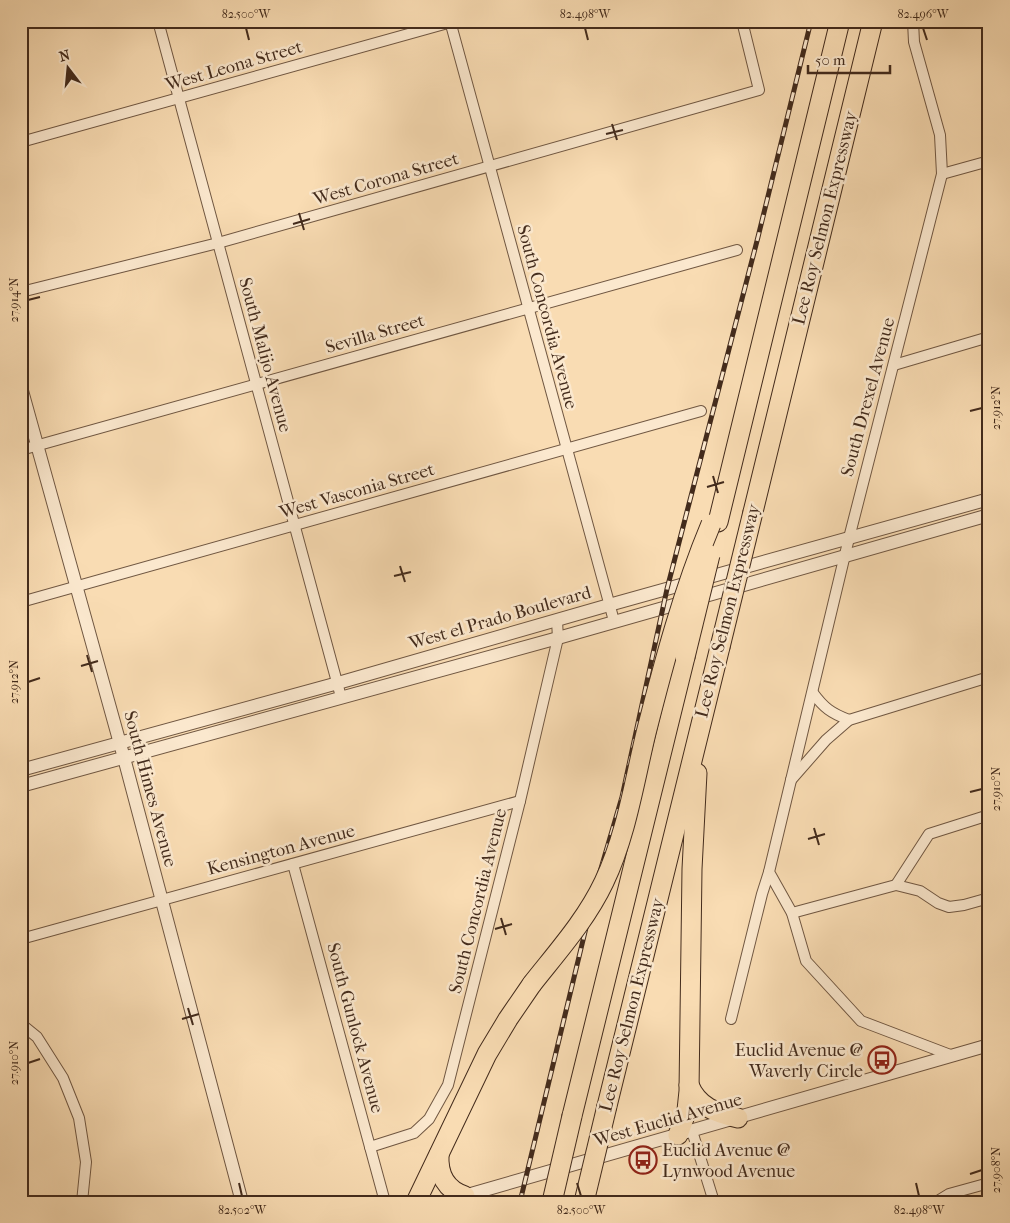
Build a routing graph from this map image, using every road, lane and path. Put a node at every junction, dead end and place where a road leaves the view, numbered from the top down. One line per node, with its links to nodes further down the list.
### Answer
1 (158, 21): 7 (street, South Malijo Avenue)
2 (742, 21): 10 (street, West Corona Street)
3 (840, 21): 26 (highway, Lee Roy Selmon Expressway)
4 (873, 21): 41 (highway, Lee Roy Selmon Expressway, bridge)
5 (913, 21): 11 (street, South Drexel Avenue)
6 (452, 22): 7 (street, West Leona Street); 10 (street, South Concordia Avenue)
7 (179, 98): 8 (street, West Leona Street); 12 (street, South Malijo Avenue)
8 (21, 142)
9 (989, 161): 11 (street)
10 (490, 167): 12 (street, West Corona Street); 15 (street, South Concordia Avenue)
11 (942, 174): 17 (street, South Drexel Avenue)
12 (218, 243): 14 (street, West Corona Street); 18 (street, South Malijo Avenue)
13 (737, 250): 15 (street, Sevilla Street)
14 (21, 292)
15 (528, 308): 18 (street, Sevilla Street); 22 (street, South Concordia Avenue)
16 (989, 337): 17 (street)
17 (894, 365): 28 (street, South Drexel Avenue)
18 (256, 384): 21 (street, Sevilla Street); 27 (street, South Malijo Avenue)
19 (21, 387): 21 (street, South Himes Avenue)
20 (701, 410): 22 (street, West Vasconia Street)
21 (37, 446): 23 (street, Sevilla Street); 30 (street, South Himes Avenue)
22 (566, 448): 27 (street, West Vasconia Street); 32 (street, South Concordia Avenue)
23 (21, 450)
24 (989, 499): 28 (street, West el Prado Boulevard)
25 (989, 515): 29 (street, West el Prado Boulevard)
26 (717, 518): 64 (highway, bridge); 72 (highway, Lee Roy Selmon Expressway, bridge)
27 (294, 525): 30 (street, West Vasconia Street); 37 (street, South Malijo Avenue)
28 (849, 538): 29 (street, South Drexel Avenue); 32 (street, West el Prado Boulevard)
29 (844, 557): 34 (street, West el Prado Boulevard); 38 (street, South Drexel Avenue)
30 (76, 587): 31 (street, West Vasconia Street); 42 (street, South Himes Avenue)
31 (21, 602)
32 (609, 605): 33 (street, West el Prado Boulevard); 34 (street, South Concordia Avenue)
33 (557, 621): 35 (street, South Concordia Avenue); 37 (street, West el Prado Boulevard)
34 (614, 621): 35 (street, West el Prado Boulevard)
35 (558, 638): 39 (street, West el Prado Boulevard); 47 (street, South Concordia Avenue)
36 (989, 677): 40 (street)
37 (338, 683): 39 (street, South Malijo Avenue); 42 (street, West el Prado Boulevard)
38 (813, 693): 40 (street); 45 (street, South Drexel Avenue)
39 (341, 697): 43 (street, West el Prado Boulevard)
40 (848, 720): 45 (street)
41 (699, 730): 60 (highway); 73 (highway, Lee Roy Selmon Expressway, bridge)
42 (120, 743): 43 (street, South Himes Avenue); 44 (street, West el Prado Boulevard)
43 (124, 758): 46 (street, West el Prado Boulevard); 53 (street, South Himes Avenue)
44 (21, 770)
45 (790, 781): 50 (street, South Drexel Avenue)
46 (21, 786)
47 (520, 801): 49 (street, Kensington Avenue); 63 (street, South Concordia Avenue)
48 (989, 815): 51 (street)
49 (293, 864): 53 (street, Kensington Avenue); 63 (street, South Gunlock Avenue)
50 (769, 872): 54 (street); 56 (street)
51 (896, 884): 52 (street); 54 (street)
52 (989, 898)
53 (162, 900): 55 (street, Kensington Avenue); 68 (street, South Himes Avenue)
54 (792, 913): 59 (street)
55 (21, 939)
56 (731, 1018)
57 (21, 1024): 67 (street)
58 (989, 1045): 59 (street, West Euclid Avenue)
59 (953, 1056): 61 (street, West Euclid Avenue)
60 (689, 1085): 61 (highway); 62 (highway)
61 (738, 1118): 62 (street, West Euclid Avenue)
62 (685, 1133): 66 (street, West Euclid Avenue); 74 (street)
63 (370, 1146): 69 (street, South Gunlock Avenue)
64 (439, 1155): 66 (highway); 70 (highway)
65 (989, 1183): 75 (street)
66 (465, 1196): 71 (street, West Euclid Avenue)
67 (82, 1202)
68 (242, 1202)
69 (385, 1202)
70 (416, 1202)
71 (443, 1202)
72 (552, 1202)
73 (584, 1202)
74 (714, 1202)
75 (936, 1202)

